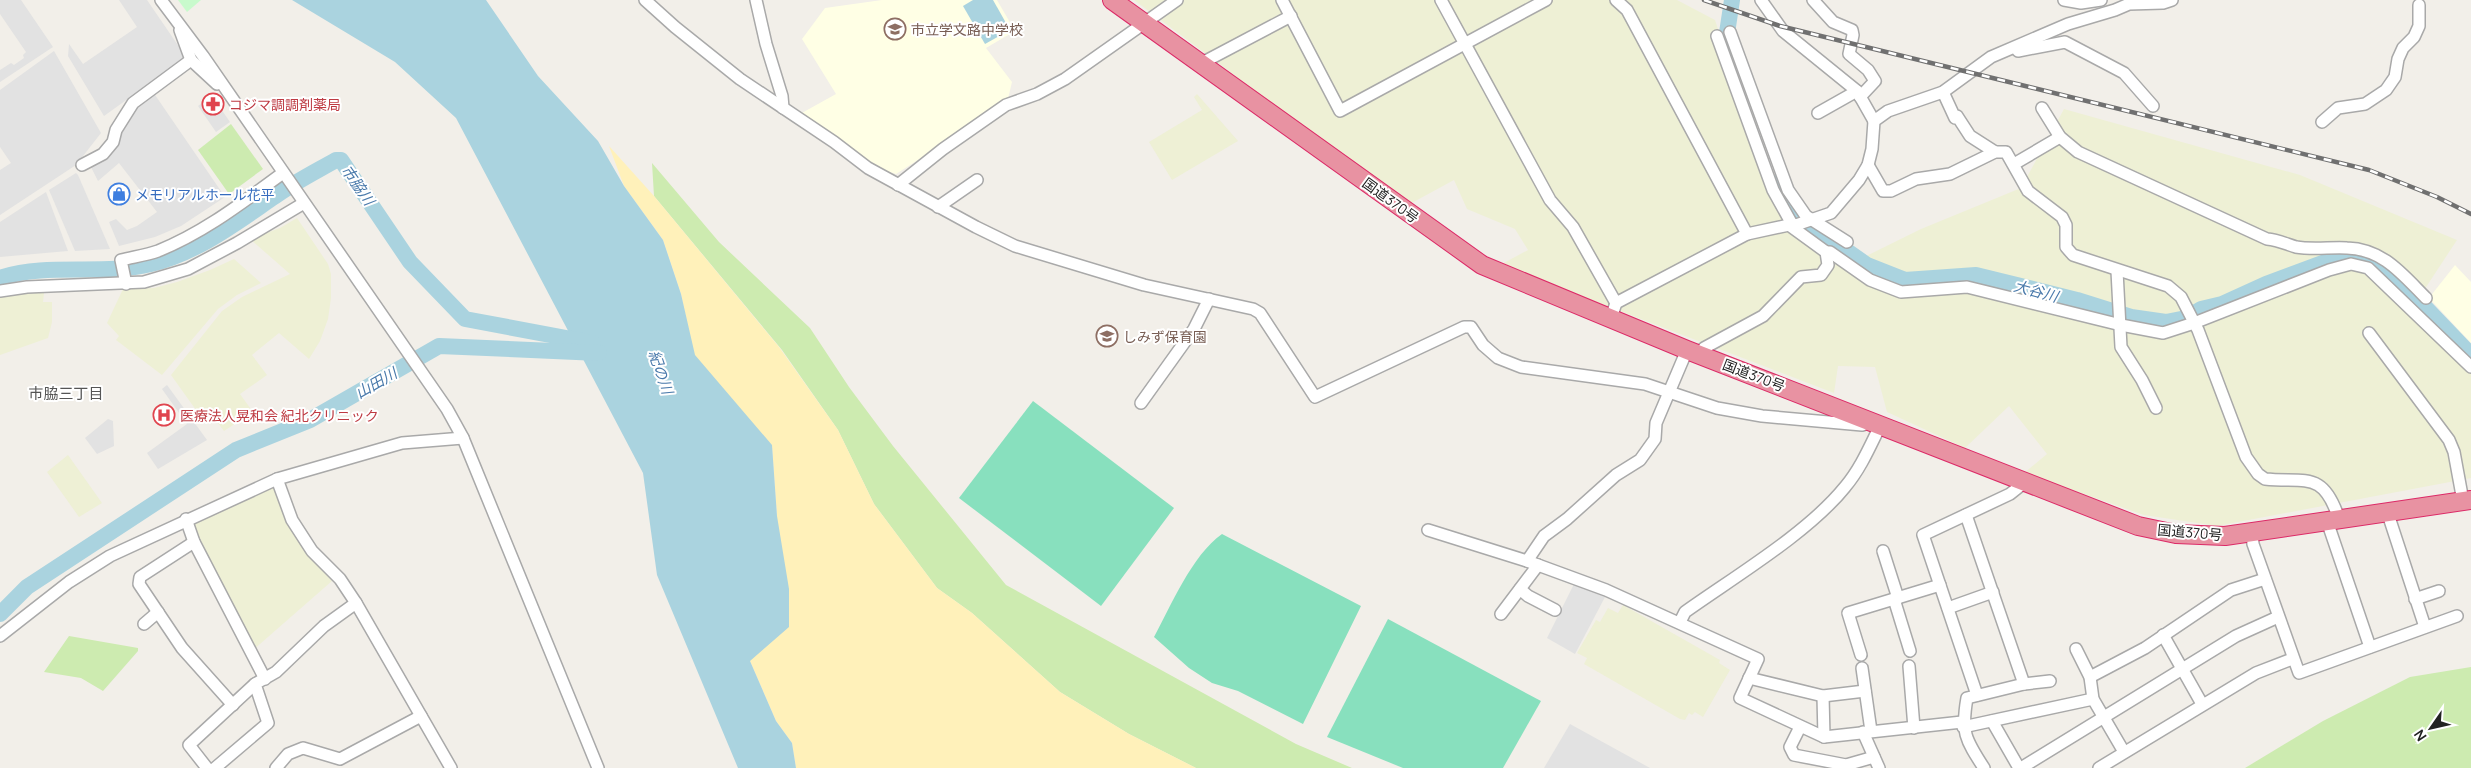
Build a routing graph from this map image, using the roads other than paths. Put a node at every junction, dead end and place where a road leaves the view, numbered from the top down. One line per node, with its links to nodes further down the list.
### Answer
1 (161, 0): 18 (street)
2 (645, 0): 30 (street)
3 (756, 0): 30 (street)
4 (1112, 0): 19 (highway, 国道370号)
5 (1177, 0): 19 (street)
6 (1282, 0): 17 (street)
7 (1441, 0): 22 (street)
8 (1546, 0): 22 (street)
9 (1616, 0): 46 (street)
10 (1760, 0): 27 (street)
11 (1813, 0): 27 (street)
12 (2064, 0): 13 (street)
13 (2103, 0): 16 (street)
14 (2172, 0): 16 (street)
15 (2420, 2): 34 (street)
16 (2115, 10): 25 (street)
17 (1291, 16): 22 (street); 24 (street)
18 (174, 17): 23 (street); 28 (street)
19 (1145, 23): 24 (highway, 国道370号); 42 (street)
20 (1730, 32): 45 (street)
21 (1717, 36): 45 (street)
22 (1466, 44): 54 (street)
23 (191, 60): 28 (street); 39 (street)
24 (1200, 64): 54 (highway, 国道370号)
25 (1974, 66): 26 (street); 29 (street)
26 (1943, 92): 33 (street); 36 (street)
27 (1859, 94): 32 (street); 33 (street)
28 (233, 98): 40 (street)
29 (2152, 106)
30 (783, 108): 42 (street)
31 (2042, 108): 35 (street)
32 (1818, 113)
33 (1874, 121): 37 (street)
34 (2322, 122)
35 (2060, 137): 38 (street); 52 (street)
36 (1995, 152): 37 (street); 38 (street)
37 (1868, 164): 45 (street)
38 (2014, 164): 49 (street)
39 (82, 166)
40 (283, 172): 43 (street); 50 (street)
41 (977, 180): 44 (street)
42 (898, 185): 44 (street)
43 (304, 203): 50 (street); 64 (street)
44 (938, 207): 53 (street)
45 (1802, 222): 46 (street); 47 (street); 48 (street)
46 (1746, 234): 54 (street)
47 (1847, 242)
48 (1826, 252): 56 (street); 58 (street)
49 (2117, 271): 55 (street); 56 (street)
50 (126, 284): 51 (street)
51 (0, 291)
52 (2426, 298)
53 (1209, 299): 60 (street); 61 (street)
54 (1613, 310): 58 (highway, 国道370号)
55 (2192, 318): 56 (street); 59 (street); 71 (street)
56 (2120, 325): 62 (street)
57 (2369, 333): 67 (street)
58 (1694, 352): 60 (street); 63 (highway, 国道370号)
59 (2471, 366)
60 (1669, 392): 63 (street); 76 (street)
61 (1141, 403)
62 (2156, 408)
63 (1876, 422): 66 (highway, 国道370号); 93 (street)
64 (463, 438): 65 (street); 131 (street)
65 (277, 479): 70 (street); 86 (street)
66 (2025, 482): 69 (street); 73 (highway, 国道370号)
67 (2467, 500): 68 (highway, 国道370号)
68 (2387, 511): 71 (highway, 国道370号); 85 (street)
69 (1966, 515): 80 (street); 83 (street)
70 (186, 519): 74 (street); 97 (street)
71 (2333, 520): 73 (highway, 国道370号); 98 (street)
72 (1428, 530): 76 (street)
73 (2252, 533): 79 (street)
74 (194, 542): 89 (street); 109 (street)
75 (1883, 552): 78 (street)
76 (1532, 563): 81 (street); 93 (street)
77 (1901, 566): 78 (street)
78 (1889, 570): 84 (street)
79 (2265, 579): 92 (street); 96 (street)
80 (1940, 585): 84 (street); 87 (street)
81 (1520, 589): 88 (street); 90 (street)
82 (2439, 591): 85 (street)
83 (1993, 592): 87 (street); 110 (street)
84 (1896, 598): 100 (street); 101 (street)
85 (2415, 599): 95 (street)
86 (356, 603): 109 (street); 117 (street)
87 (1948, 608): 112 (street)
88 (1554, 610)
89 (158, 612): 94 (street); 116 (street)
90 (1501, 614)
91 (2457, 616): 95 (street)
92 (2278, 617): 102 (street); 105 (street)
93 (1680, 622): 107 (street)
94 (144, 624)
95 (2425, 628): 98 (street)
96 (2164, 635): 105 (street); 106 (street)
97 (0, 636)
98 (2370, 647): 102 (street)
99 (2076, 649): 106 (street)
100 (1910, 651)
101 (1861, 655)
102 (2292, 658): 115 (street)
103 (1909, 666): 122 (street)
104 (1862, 668): 111 (street)
105 (2183, 670): 115 (street); 118 (street)
106 (2090, 677): 114 (street)
107 (1750, 678): 113 (street); 121 (street)
108 (2050, 681): 110 (street)
109 (260, 682): 116 (street); 128 (street)
110 (2024, 684): 112 (street)
111 (1865, 691): 113 (street); 123 (street)
112 (1978, 695): 120 (street)
113 (1823, 696): 124 (street)
114 (2094, 699): 118 (street); 119 (street)
115 (2202, 704): 125 (street)
116 (233, 705): 127 (street)
117 (421, 716): 129 (street); 130 (street)
118 (2104, 718): 125 (street); 134 (street)
119 (1992, 721): 120 (street); 134 (street)
120 (1963, 725): 122 (street); 133 (street)
121 (1800, 727): 124 (street); 126 (street)
122 (1914, 728): 123 (street)
123 (1867, 731): 124 (street); 126 (street)
124 (1824, 737)
125 (2124, 752): 135 (street)
126 (1874, 757): 132 (street)
127 (207, 768)
128 (215, 768)
129 (276, 768)
130 (451, 768)
131 (598, 768)
132 (1879, 768)
133 (1984, 768)
134 (2020, 768)
135 (2099, 768)

